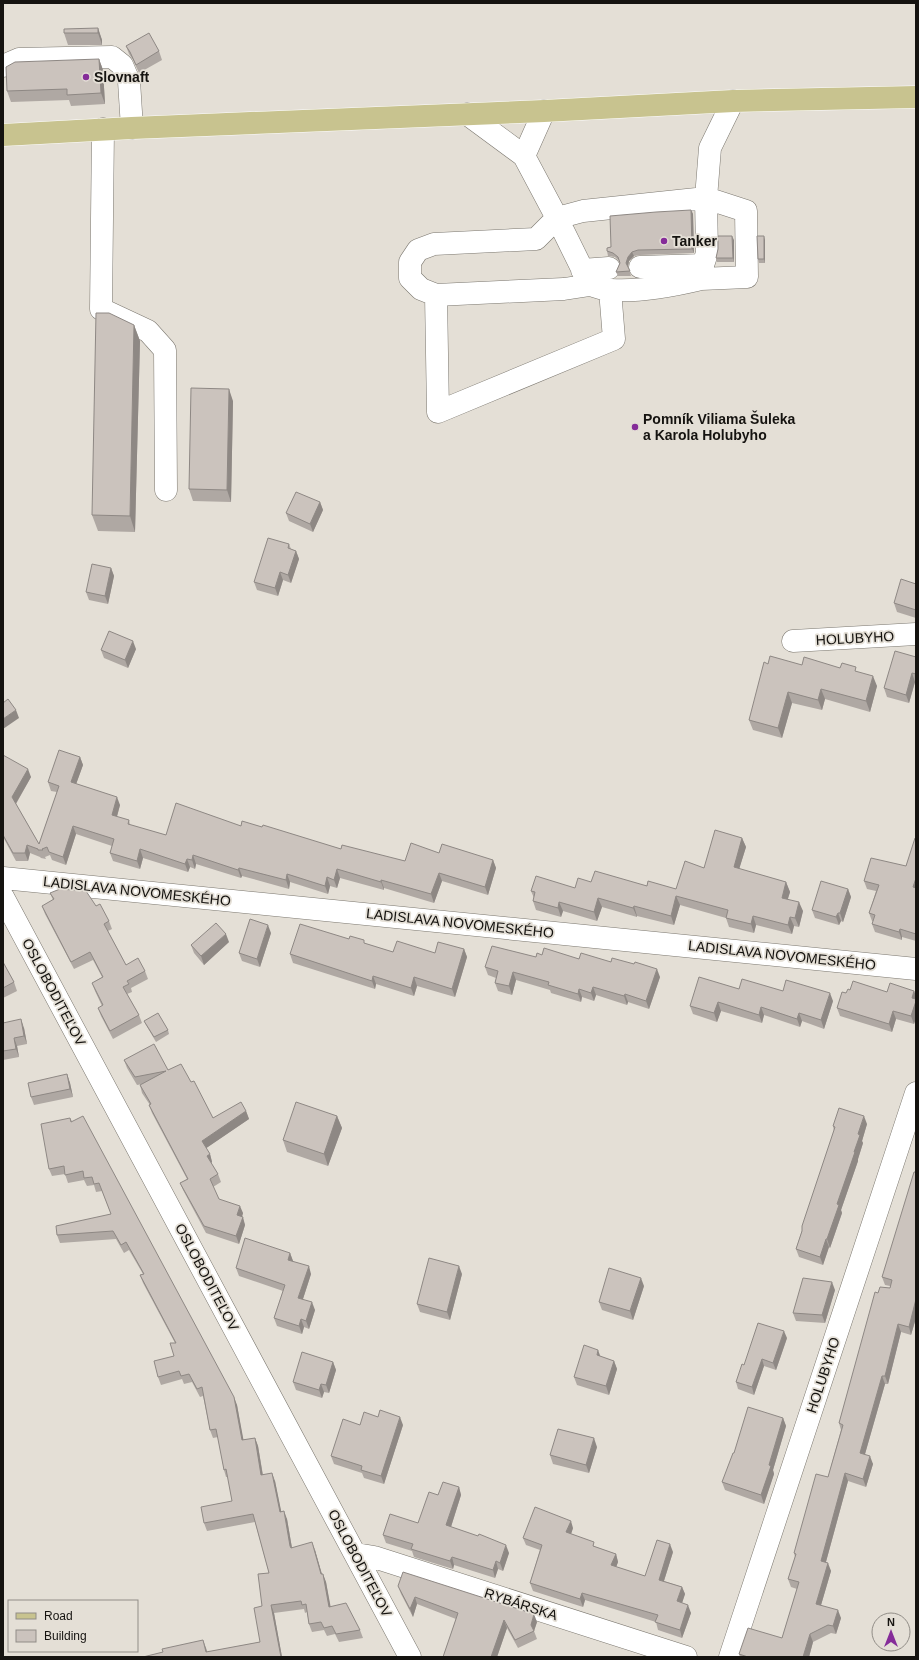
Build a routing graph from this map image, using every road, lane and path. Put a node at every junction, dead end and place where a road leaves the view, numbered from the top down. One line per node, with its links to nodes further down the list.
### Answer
1 (3, 66): 6 (street)
2 (916, 97): 3 (main road)
3 (733, 101): 4 (main road); 10 (street)
4 (544, 111): 5 (main road); 9 (street)
5 (467, 114): 6 (main road); 9 (street)
6 (132, 128): 7 (main road)
7 (103, 129): 8 (main road); 17 (street)
8 (4, 135)
9 (524, 156): 11 (street)
10 (706, 198): 11 (street); 14 (street); 14 (street)
11 (557, 218): 15 (street); 16 (street)
12 (640, 267): 14 (street)
13 (609, 268): 15 (street)
14 (702, 272): 15 (street)
15 (594, 282): 16 (street); 16 (street)
16 (436, 295)
17 (166, 490)
18 (916, 634): 19 (street, HOLUBYHO)
19 (793, 641)
20 (3, 878): 22 (street, LADISLAVA NOVOMESKÉHO)
21 (3, 898): 24 (street, OSLOBODITEĽOV)
22 (916, 969)
23 (916, 1093): 27 (street, HOLUBYHO)
24 (356, 1554): 25 (street, OSLOBODITEĽOV); 26 (street, RYBÁRSKA)
25 (410, 1657)
26 (686, 1657)
27 (730, 1657)

